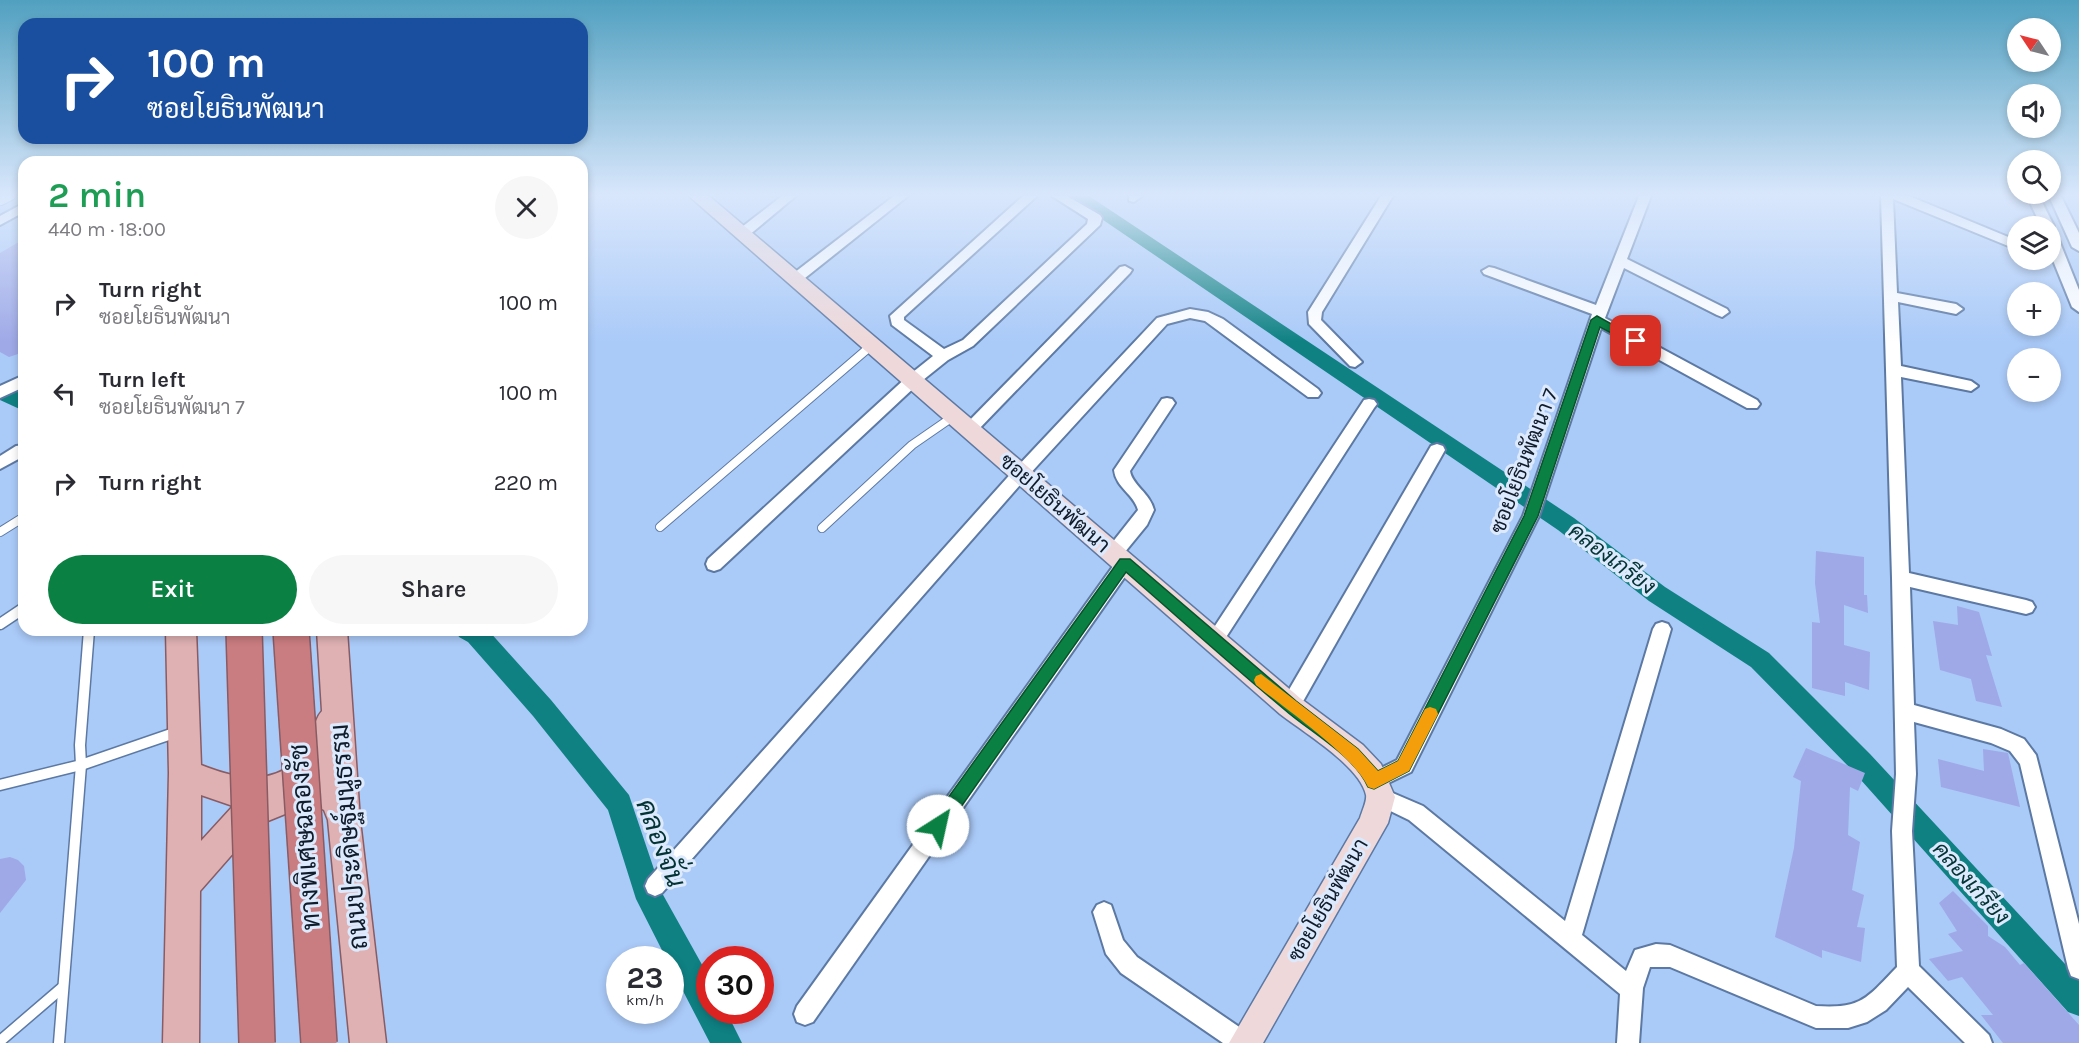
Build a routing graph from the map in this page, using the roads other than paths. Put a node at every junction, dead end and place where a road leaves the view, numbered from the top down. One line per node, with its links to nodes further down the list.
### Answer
1 (756, 245): 14 (street, ซอยโยธินพัฒนา)
2 (839, 245): 14 (street)
3 (977, 245): 21 (street)
4 (1072, 245): 21 (street)
5 (1357, 245): 22 (street)
6 (1627, 245): 8 (street, ซอยโยธินพัฒนา 7)
7 (1889, 245): 15 (street)
8 (1621, 261): 18 (street); 19 (street, ซอยโยธินพัฒนา 7)
9 (2061, 264): 13 (street)
10 (1125, 270): 32 (street)
11 (2061, 270): 16 (street)
12 (1489, 271): 19 (street)
13 (2079, 271)
14 (795, 279): 20 (street, ซอยโยธินพัฒนา)
15 (1891, 296): 17 (street); 23 (street)
16 (2079, 307)
17 (1956, 309)
18 (1722, 312)
19 (1599, 316): 30 (street); 61 (street, ซอยโยธินพัฒนา 7)
20 (872, 345): 24 (street, ซอยโยธินพัฒนา); 38 (lane)
21 (943, 356): 24 (street)
22 (1355, 362)
23 (1894, 370): 26 (street); 43 (street)
24 (913, 380): 32 (street, ซอยโยธินพัฒนา); 42 (street)
25 (18, 383): 27 (street)
26 (1971, 386)
27 (0, 393)
28 (1313, 393): 36 (street)
29 (1167, 403): 41 (street)
30 (1752, 404)
31 (1369, 405): 53 (street)
32 (962, 422): 36 (street, ซอยโยธินพัฒนา); 39 (lane)
33 (1437, 450): 55 (street)
34 (18, 452): 35 (street)
35 (0, 463)
36 (1021, 473): 41 (street, ซอยโยธินพัฒนา); 64 (street)
37 (18, 521): 40 (lane)
38 (660, 527)
39 (822, 528)
40 (0, 532)
41 (1119, 558): 53 (street, ซอยโยธินพัฒนา); 71 (street)
42 (714, 564)
43 (1901, 578): 44 (street); 56 (street)
44 (2026, 607)
45 (18, 612): 46 (lane)
46 (0, 624)
47 (1662, 628): 66 (street)
48 (89, 636): 58 (lane)
49 (181, 636): 57 (main road)
50 (244, 636): 75 (highway, bridge)
51 (291, 636): 76 (highway, ทางพิเศษฉลองรัช, bridge)
52 (332, 636): 54 (main road, ถนนประดิษฐ์มนูธรรม)
53 (1215, 640): 55 (street, ซอยโยธินพัฒนา)
54 (337, 693): 59 (main road); 62 (main road, ถนนประดิษฐ์มนูธรรม)
55 (1290, 706): 61 (street, ซอยโยธินพัฒนา)
56 (1905, 711): 67 (street); 68 (street)
57 (183, 730): 58 (lane); 59 (main road)
58 (81, 765): 60 (lane); 69 (lane)
59 (185, 773): 63 (main road)
60 (0, 785)
61 (1378, 789): 66 (street); 78 (street, ซอยโยธินพัฒนา)
62 (344, 820): 63 (main road); 77 (main road, ถนนประดิษฐ์มนูธรรม)
63 (185, 883): 74 (main road)
64 (655, 886)
65 (1104, 912): 78 (street)
66 (1570, 939): 70 (street)
67 (2079, 968)
68 (1908, 971): 70 (street); 80 (street)
69 (63, 987): 72 (lane); 73 (lane)
70 (1632, 990): 79 (street)
71 (805, 1014)
72 (0, 1041)
73 (59, 1043)
74 (181, 1043)
75 (257, 1043)
76 (319, 1043)
77 (368, 1043)
78 (1244, 1043)
79 (1628, 1043)
80 (1981, 1043)

